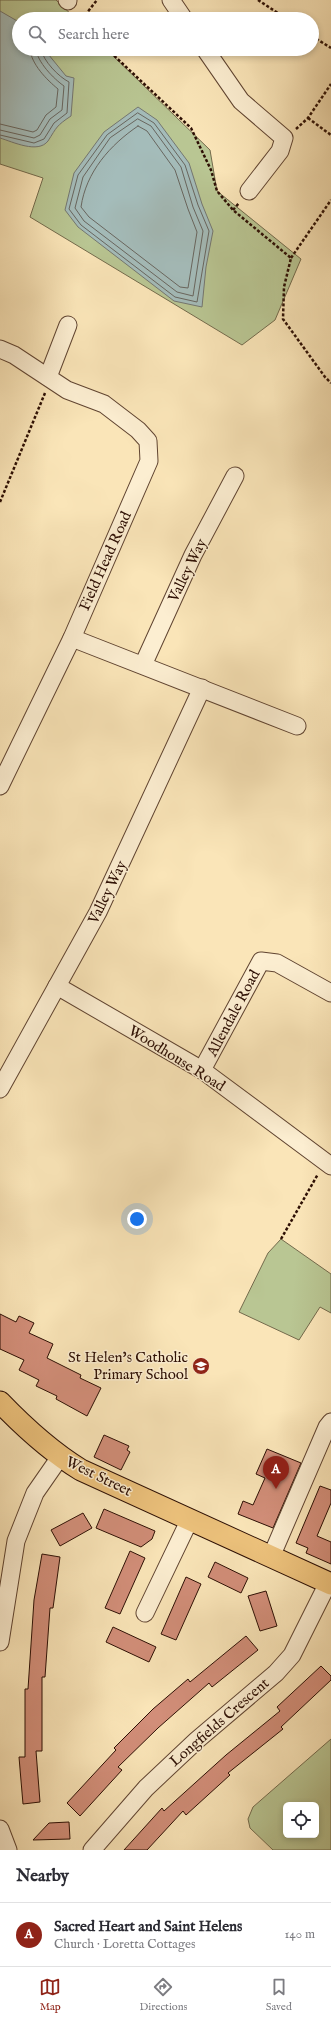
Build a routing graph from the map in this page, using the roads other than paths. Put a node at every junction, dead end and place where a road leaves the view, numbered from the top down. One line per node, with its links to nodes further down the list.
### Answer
1 (171, 0): 2 (street)
2 (179, 12)
3 (210, 56): 4 (street)
4 (249, 191)
5 (68, 325): 7 (street)
6 (0, 349): 7 (street, Field Head Road)
7 (48, 377): 9 (street, Field Head Road)
8 (235, 476): 10 (street, Valley Way)
9 (72, 638): 10 (street); 13 (street, Field Head Road)
10 (143, 665): 11 (street)
11 (202, 688): 12 (street); 14 (street, Valley Way)
12 (297, 726)
13 (0, 786)
14 (57, 986): 16 (street, Woodhouse Road); 17 (street, Valley Way)
15 (331, 993): 16 (street, Allendale Road)
16 (202, 1070): 18 (street, Woodhouse Road)
17 (0, 1089)
18 (328, 1164)
19 (0, 1402): 21 (main road, West Street)
20 (331, 1422): 23 (street)
21 (60, 1457): 22 (main road, West Street); 26 (street)
22 (190, 1519): 23 (main road, West Street); 25 (street)
23 (271, 1557): 24 (main road, West Street)
24 (329, 1583): 29 (street, Longfields Crescent)
25 (145, 1613)
26 (0, 1642)
27 (0, 1829): 28 (street)
28 (8, 1850)
29 (92, 1850)

